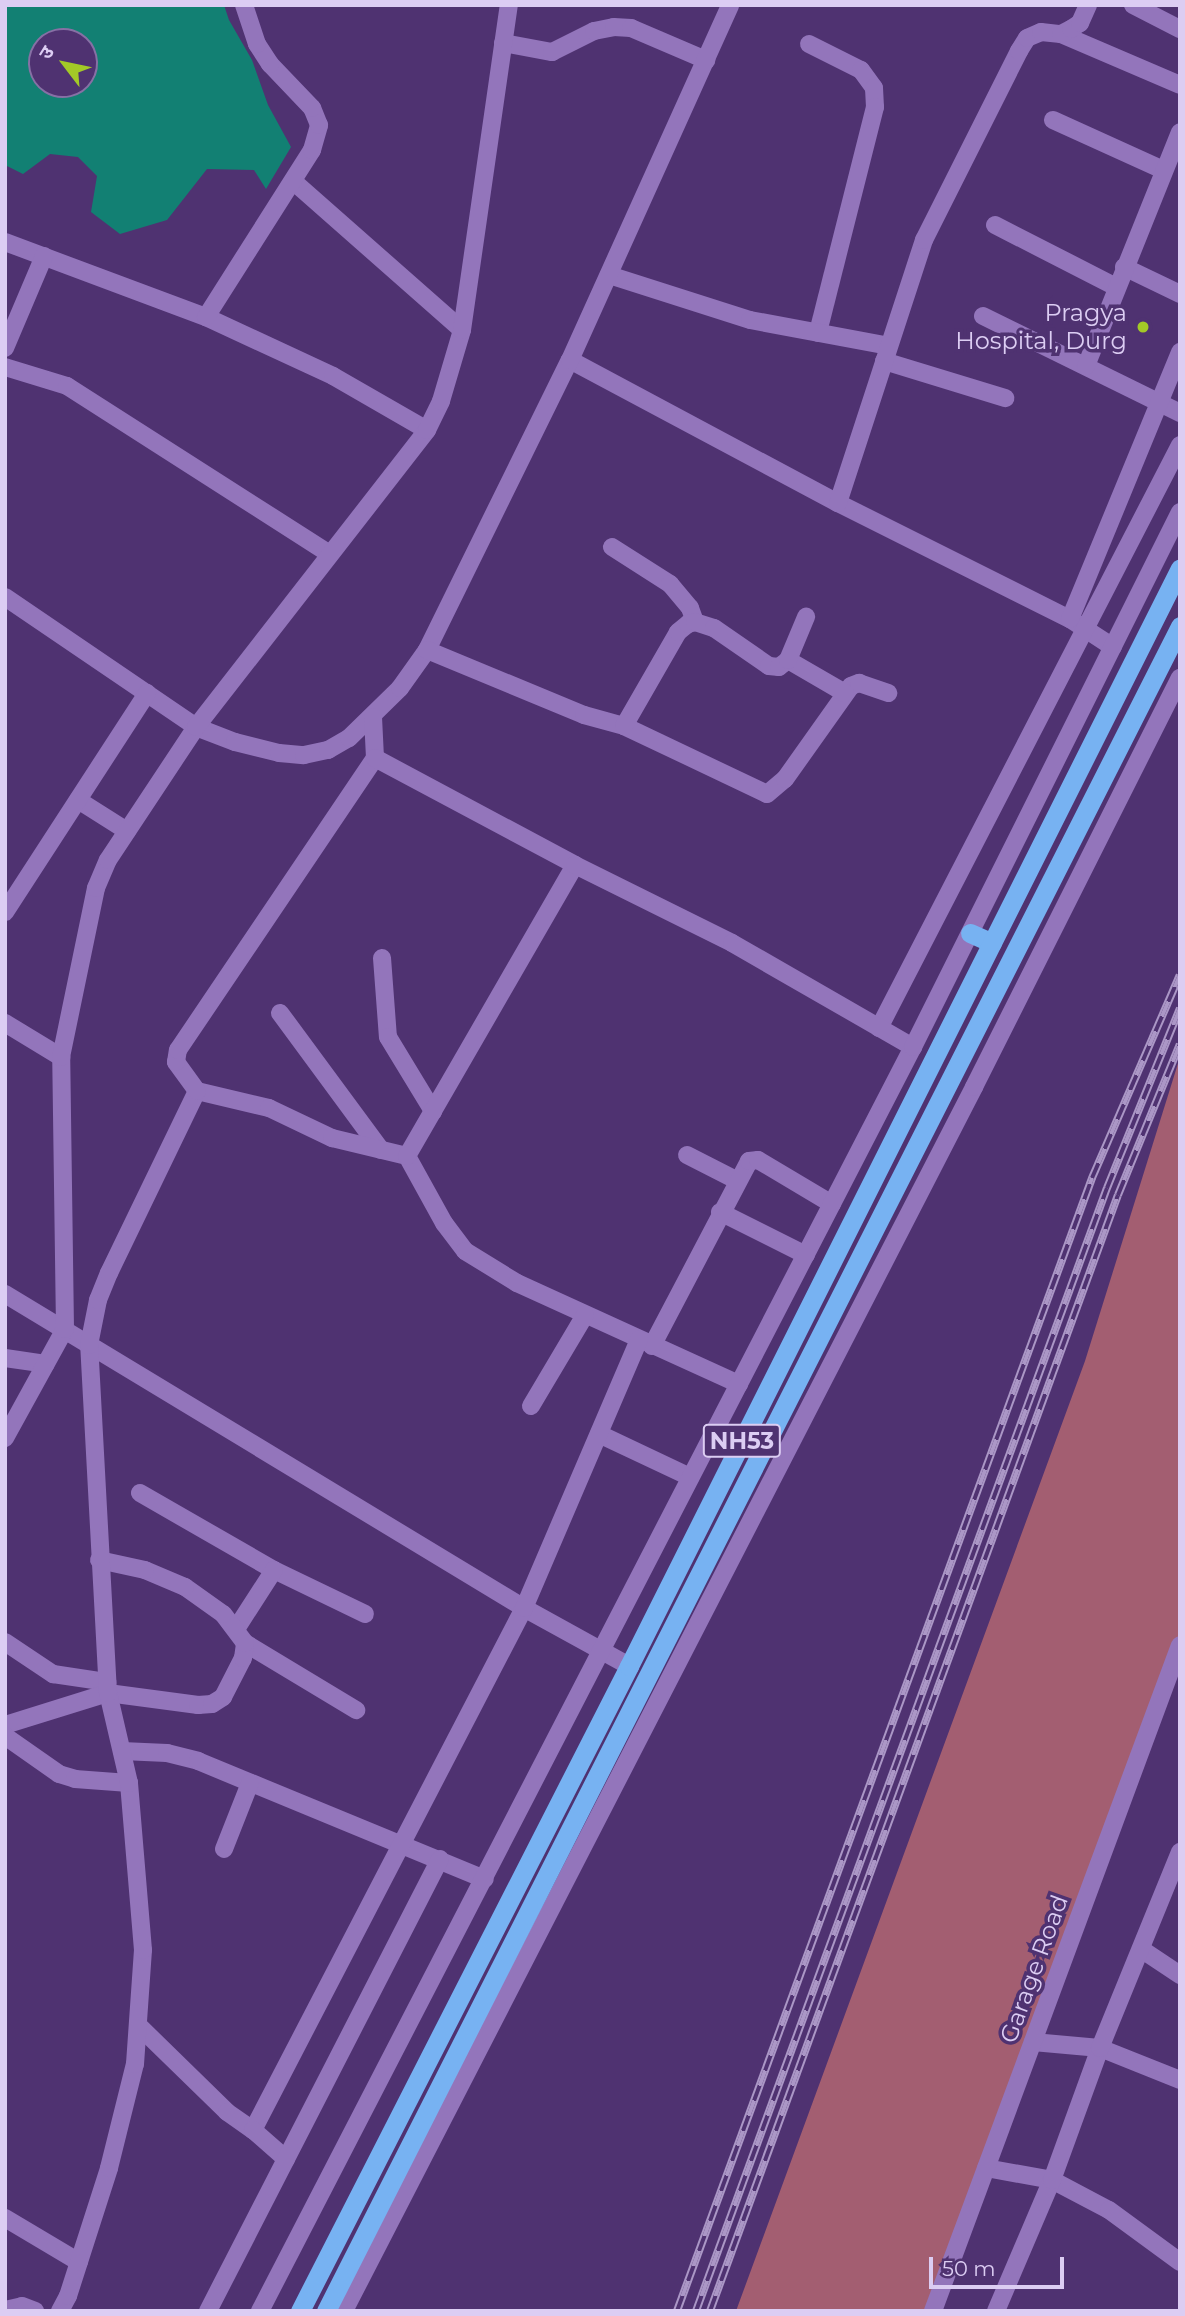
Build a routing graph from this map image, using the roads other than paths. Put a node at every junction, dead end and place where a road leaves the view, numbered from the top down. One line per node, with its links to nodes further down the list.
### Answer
1 (244, 5): 15 (street)
2 (509, 5): 8 (street)
3 (730, 5): 10 (street)
4 (1088, 5): 7 (street)
5 (1133, 5): 6 (street)
6 (1180, 29)
7 (1061, 34): 11 (street); 29 (street)
8 (503, 43): 10 (street); 25 (street)
9 (809, 44): 26 (street)
10 (706, 60): 20 (street)
11 (1180, 85)
12 (1053, 120): 14 (street)
13 (1180, 132): 14 (street)
14 (1163, 170): 19 (street)
15 (293, 181): 24 (street); 25 (street)
16 (995, 225): 21 (street)
17 (5, 242): 18 (street)
18 (44, 256): 24 (street); 27 (street)
19 (1124, 267): 21 (street); 22 (street)
20 (609, 275): 26 (street); 30 (street)
21 (1116, 287): 31 (street)
22 (1180, 294)
23 (983, 316): 31 (street)
24 (206, 317): 36 (street)
25 (462, 330): 36 (street)
26 (818, 333): 29 (street)
27 (5, 348)
28 (1180, 352): 34 (street)
29 (887, 354): 33 (street); 38 (street)
30 (570, 360): 38 (street); 49 (street)
31 (1086, 366): 34 (street)
32 (5, 367): 41 (street)
33 (1005, 398)
34 (1159, 403): 35 (street); 46 (street)
35 (1180, 413)
36 (427, 430): 41 (street)
37 (1180, 445): 46 (street)
38 (838, 503): 46 (street)
39 (1180, 512): 48 (street)
40 (612, 547): 45 (street)
41 (330, 554): 57 (street)
42 (1180, 568): 64 (highway, NH53)
43 (5, 597): 52 (street)
44 (806, 617): 50 (street)
45 (695, 622): 50 (street); 56 (street)
46 (1078, 624): 48 (street); 68 (street)
47 (1180, 626): 133 (highway, NH53)
48 (1113, 647): 63 (street)
49 (427, 650): 55 (street); 56 (street)
50 (788, 660): 53 (street)
51 (1180, 678): 134 (street)
52 (147, 693): 57 (street); 59 (street)
53 (845, 693): 54 (street); 56 (street)
54 (888, 693)
55 (373, 717): 57 (street); 58 (street)
56 (624, 726)
57 (196, 727): 60 (street)
58 (374, 758): 61 (street); 71 (street)
59 (78, 800): 60 (street); 62 (street)
60 (127, 831): 70 (street)
61 (575, 865): 68 (street); 72 (street)
62 (5, 912)
63 (970, 933): 64 (highway); 69 (street)
64 (992, 943): 101 (highway, NH53)
65 (382, 958): 72 (street)
66 (280, 1013): 73 (street)
67 (5, 1023): 70 (street)
68 (879, 1028): 69 (street)
69 (913, 1047): 77 (street)
70 (61, 1057): 82 (street)
71 (197, 1091): 73 (street); 84 (street)
72 (433, 1111): 75 (street)
73 (380, 1150): 75 (street)
74 (687, 1155): 76 (street)
75 (407, 1156): 81 (street)
76 (736, 1180): 77 (street); 78 (street)
77 (832, 1204): 79 (street)
78 (720, 1212): 79 (street); 83 (street)
79 (806, 1255): 87 (street)
80 (5, 1294): 82 (street)
81 (585, 1315): 83 (street); 88 (street)
82 (65, 1329): 84 (street); 86 (street)
83 (645, 1343): 87 (street); 89 (street)
84 (89, 1345): 93 (street); 95 (street)
85 (5, 1359): 86 (street)
86 (46, 1364): 90 (street)
87 (739, 1384): 91 (street)
88 (531, 1406)
89 (599, 1434): 91 (street); 95 (street)
90 (5, 1438)
91 (690, 1477): 100 (street)
92 (140, 1493): 94 (street)
93 (99, 1560): 97 (street); 102 (street)
94 (274, 1570): 96 (street); 97 (street)
95 (524, 1608): 100 (street); 109 (street)
96 (365, 1614)
97 (241, 1636): 102 (street); 103 (street)
98 (5, 1642): 102 (street)
99 (1180, 1645): 117 (street, Garage Road)
100 (599, 1651): 101 (street); 113 (street)
101 (628, 1666): 132 (highway, NH53)
102 (108, 1687): 104 (street); 106 (street)
103 (356, 1710)
104 (5, 1726)
105 (5, 1736): 107 (street)
106 (122, 1751): 107 (street); 108 (street)
107 (129, 1783): 116 (street)
108 (250, 1783): 109 (street); 110 (street)
109 (403, 1844): 112 (street); 120 (street)
110 (224, 1849)
111 (1180, 1852): 114 (street)
112 (440, 1859): 113 (street); 121 (street)
113 (485, 1878): 131 (street)
114 (1141, 1949): 115 (street); 118 (street)
115 (1180, 1975)
116 (139, 2026): 120 (street); 125 (street)
117 (1033, 2042): 118 (street); 122 (street, Garage Road)
118 (1100, 2048): 119 (street); 123 (street)
119 (1180, 2080)
120 (253, 2130): 121 (street)
121 (286, 2159): 130 (street)
122 (986, 2168): 123 (street); 135 (street, Garage Road)
123 (1052, 2180): 126 (street); 136 (street)
124 (5, 2218): 125 (street)
125 (79, 2262): 129 (street)
126 (1180, 2263)
127 (5, 2310): 128 (street)
128 (35, 2311)
129 (60, 2311)
130 (208, 2311)
131 (260, 2311)
132 (300, 2311)
133 (326, 2311)
134 (344, 2311)
135 (933, 2311)
136 (996, 2311)

